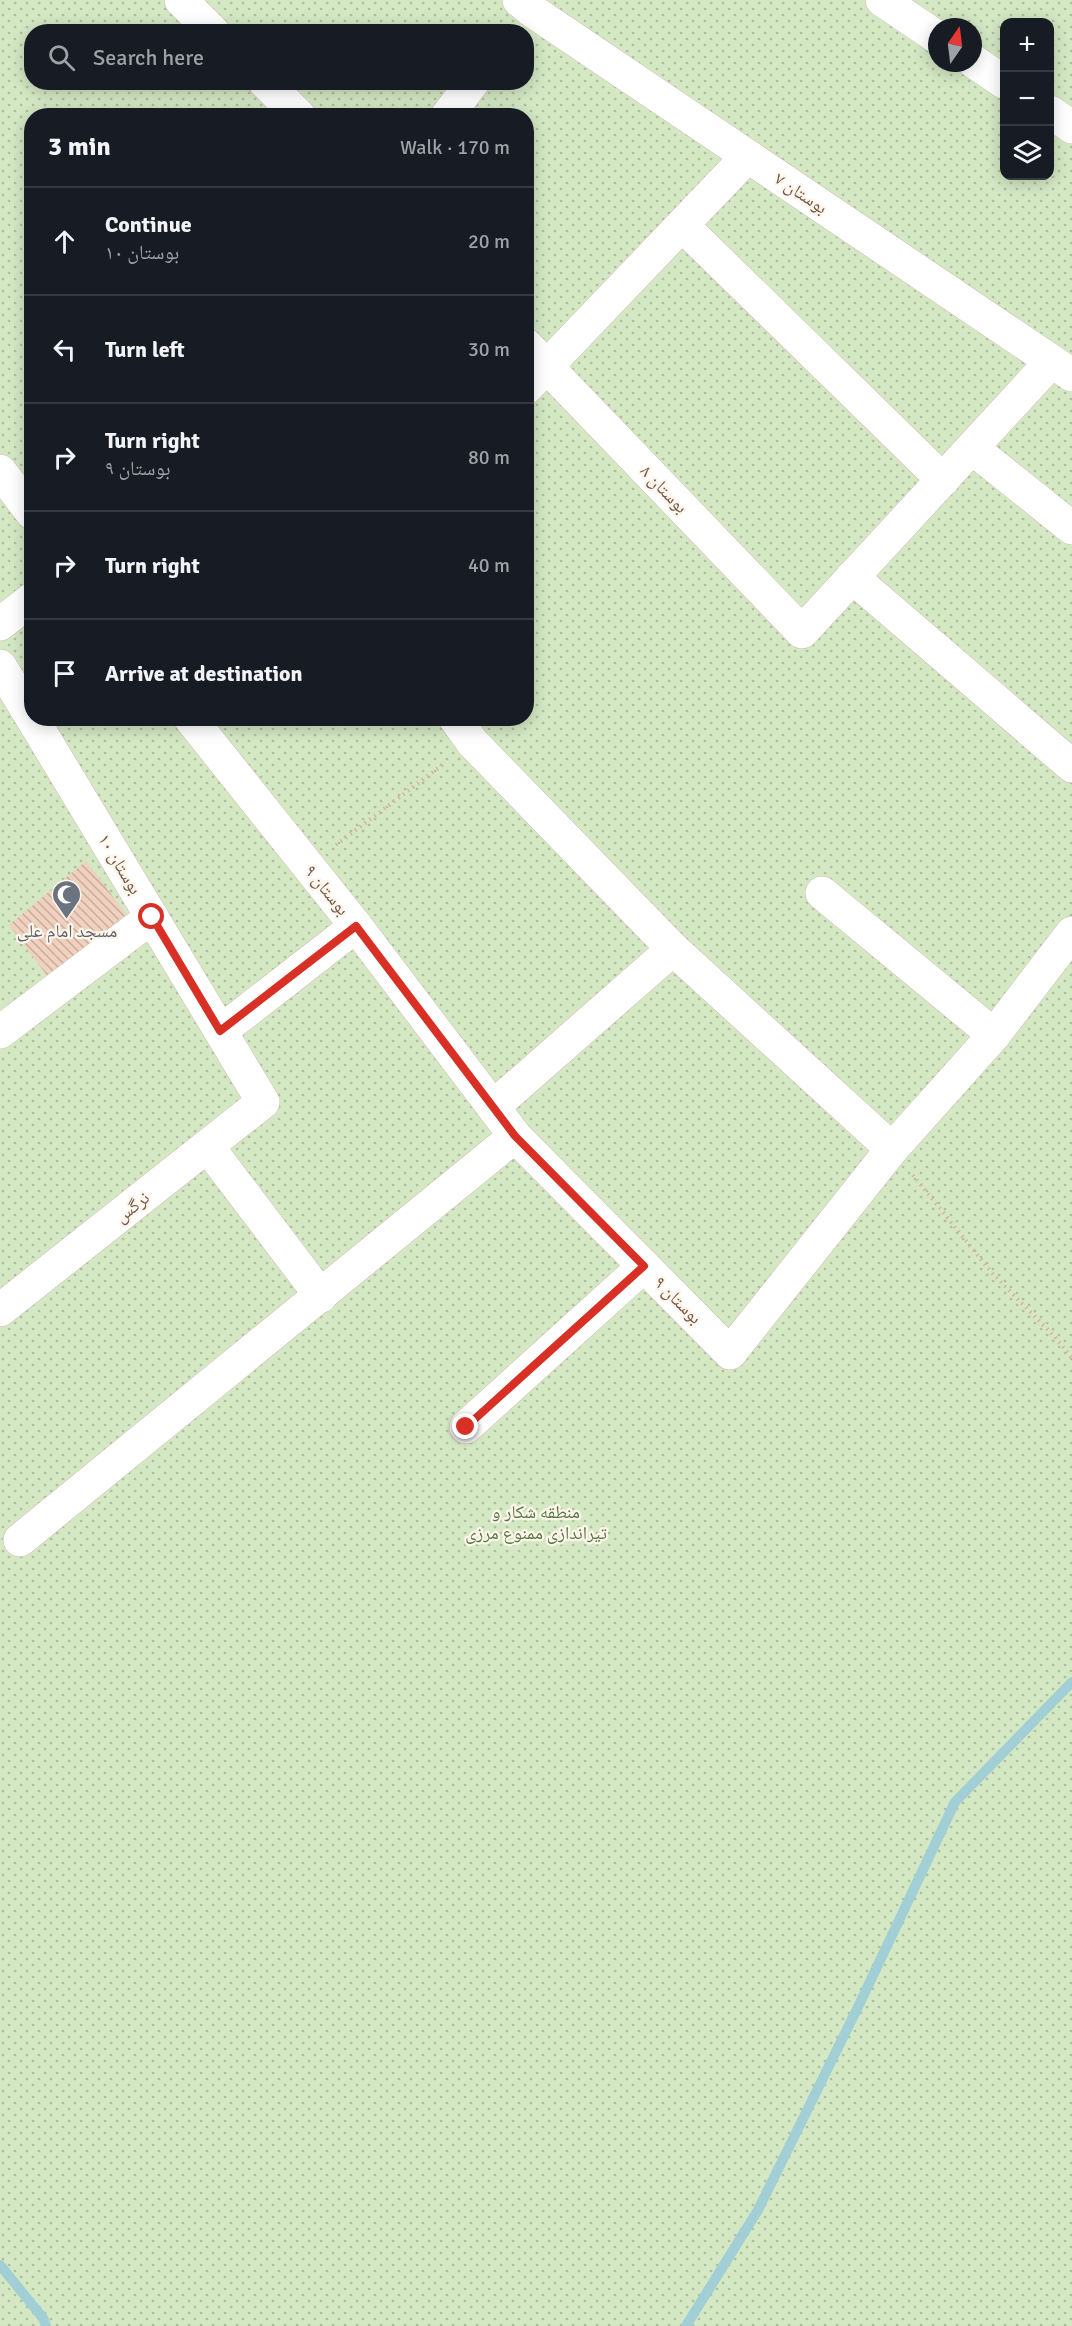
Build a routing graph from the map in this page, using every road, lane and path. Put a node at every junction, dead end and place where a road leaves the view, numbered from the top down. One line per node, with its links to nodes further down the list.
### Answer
1 (181, 0): 4 (street)
2 (882, 0): 5 (street)
3 (526, 10): 14 (street, بوستان ۷)
4 (205, 24)
5 (928, 31)
6 (982, 67): 7 (street)
7 (1000, 79)
8 (273, 90): 10 (street)
9 (467, 90): 11 (street)
10 (291, 108)
11 (453, 108)
12 (1054, 115): 13 (street)
13 (1072, 127)
14 (747, 157): 15 (street); 17 (street, بوستان ۷)
15 (683, 226): 16 (street); 20 (street)
16 (534, 367): 23 (street, بوستان ۸)
17 (1062, 369): 18 (street)
18 (972, 448): 20 (street); 22 (street)
19 (0, 471): 21 (street)
20 (943, 480): 23 (street)
21 (24, 502)
22 (1072, 528)
23 (852, 578): 31 (street)
24 (24, 605): 25 (street)
25 (0, 624)
26 (0, 666): 27 (street, بوستان ۱۰)
27 (24, 705)
28 (37, 726): 34 (street, بوستان ۱۰)
29 (196, 726): 32 (street, بوستان ۹)
30 (464, 730): 32 (path); 37 (street)
31 (1072, 766)
32 (308, 866): 35 (street, بوستان ۹)
33 (822, 893): 40 (street)
34 (152, 917): 38 (street, بوستان ۱۰); 39 (street)
35 (356, 926): 38 (street); 42 (street, بوستان ۹)
36 (1072, 933): 40 (street, بوستان ۹)
37 (673, 949): 42 (street); 45 (street)
38 (220, 1031): 41 (street, بوستان ۱۰)
39 (0, 1032)
40 (994, 1035): 45 (street, بوستان ۹)
41 (263, 1102): 44 (street, نرگس)
42 (493, 1107): 43 (street, بوستان ۹)
43 (515, 1136): 46 (street, بوستان ۹); 47 (street)
44 (208, 1147): 47 (street); 48 (street, نرگس)
45 (892, 1149): 46 (street, بوستان ۹); 49 (path)
46 (644, 1266): 50 (street)
47 (321, 1296): 51 (street)
48 (0, 1310)
49 (1072, 1358)
50 (466, 1427)
51 (20, 1540)

